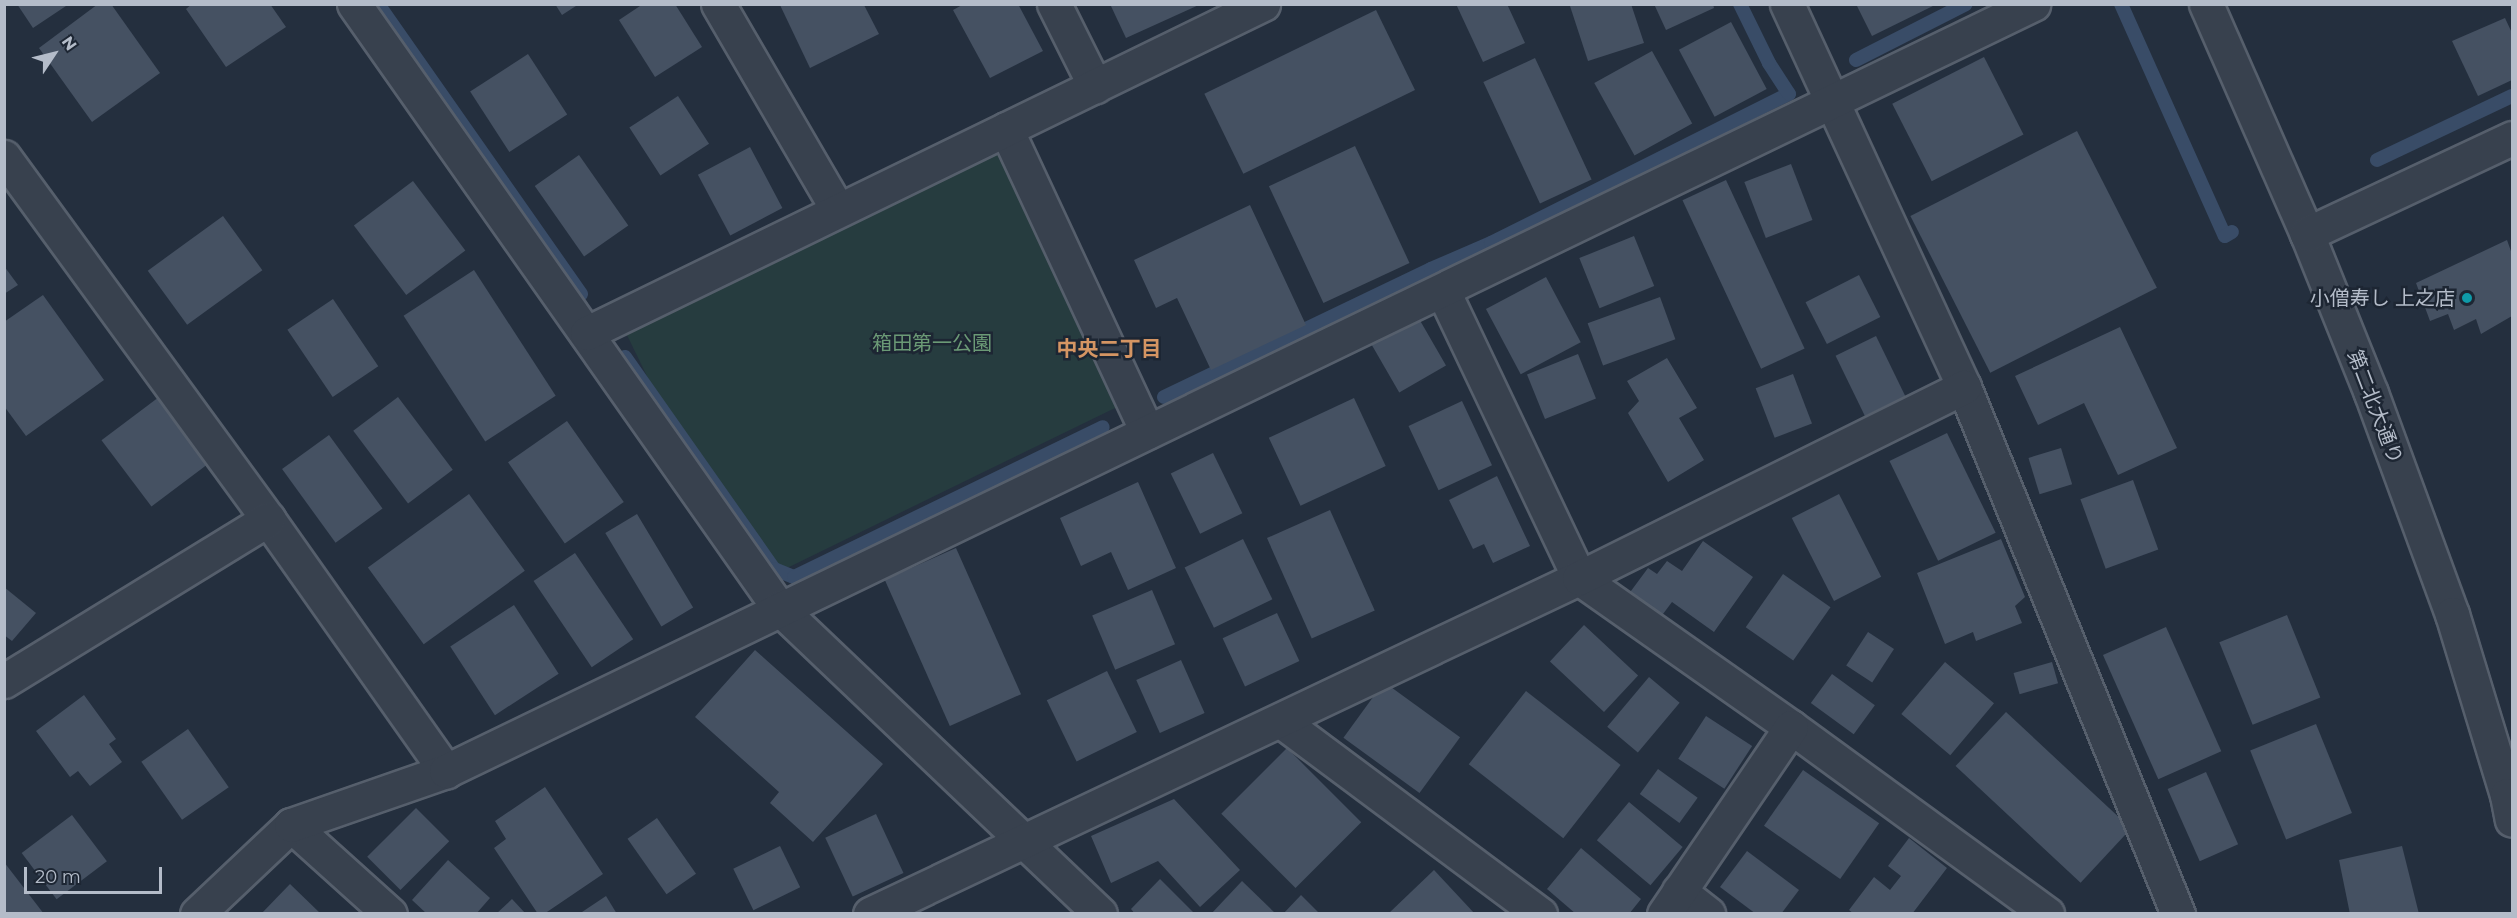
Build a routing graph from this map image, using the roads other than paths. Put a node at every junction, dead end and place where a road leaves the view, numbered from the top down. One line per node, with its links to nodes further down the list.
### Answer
1 (354, 4): 16 (street)
2 (718, 4): 13 (street)
3 (1054, 4): 8 (street)
4 (1263, 4): 8 (street)
5 (1787, 4): 9 (street)
6 (2033, 4): 9 (street)
7 (2206, 4): 14 (street, 第二北大通り)
8 (1095, 86): 10 (street)
9 (1833, 101): 15 (street); 17 (street)
10 (1006, 129): 13 (street); 18 (street)
11 (2512, 138): 14 (street)
12 (4, 157): 19 (street)
13 (838, 210): 16 (street)
14 (2307, 234): 26 (street, 第二北大通り)
15 (1443, 291): 18 (street); 20 (street)
16 (587, 333): 21 (street)
17 (1964, 387): 20 (street); 37 (street)
18 (1147, 432): 21 (street)
19 (268, 519): 22 (street); 25 (street)
20 (1579, 578): 23 (street); 24 (street)
21 (779, 608): 25 (street); 28 (street)
22 (4, 681)
23 (1281, 721): 28 (street); 34 (street)
24 (1791, 727): 29 (street); 36 (street)
25 (446, 771): 27 (street)
26 (2511, 803)
27 (291, 825): 30 (street); 31 (street)
28 (1024, 843): 32 (street); 33 (street)
29 (1672, 902): 35 (street)
30 (197, 914)
31 (390, 914)
32 (870, 914)
33 (1100, 914)
34 (1540, 914)
35 (1708, 914)
36 (2047, 914)
37 (2178, 914)

